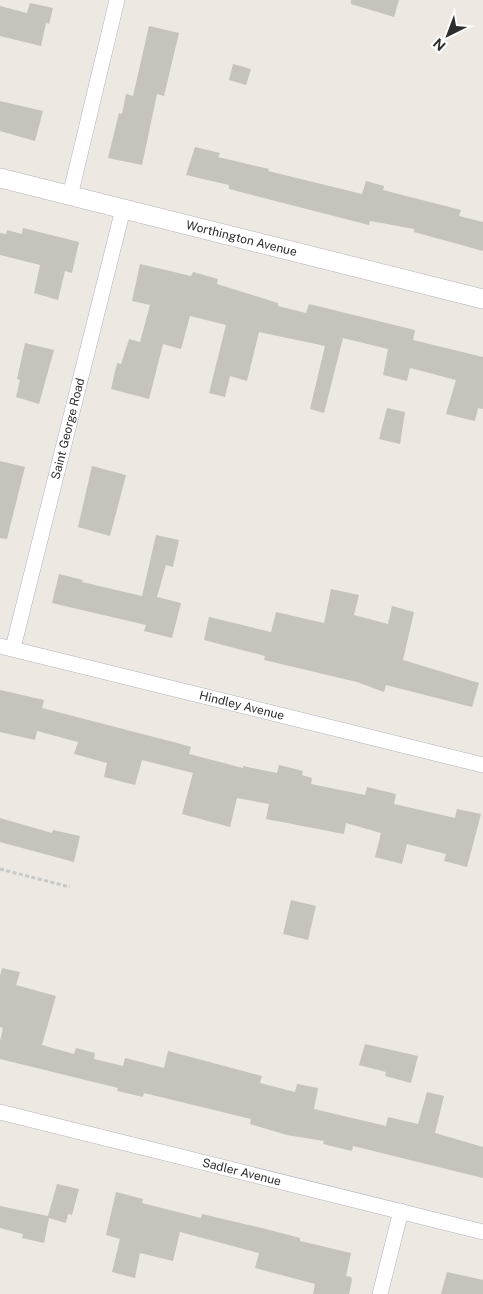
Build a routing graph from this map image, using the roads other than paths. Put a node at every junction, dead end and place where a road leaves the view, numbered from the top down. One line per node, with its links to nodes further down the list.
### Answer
1 (117, 0): 3 (street)
2 (0, 178): 3 (street, Worthington Avenue)
3 (70, 196): 4 (street, Worthington Avenue)
4 (123, 209): 5 (street, Worthington Avenue); 6 (street, Saint George Road)
5 (483, 299)
6 (6, 647): 7 (street, Hindley Avenue)
7 (483, 765)
8 (0, 1112): 9 (street, Sadler Avenue)
9 (401, 1211): 10 (street, Sadler Avenue); 11 (street)
10 (483, 1232)
11 (380, 1294)

